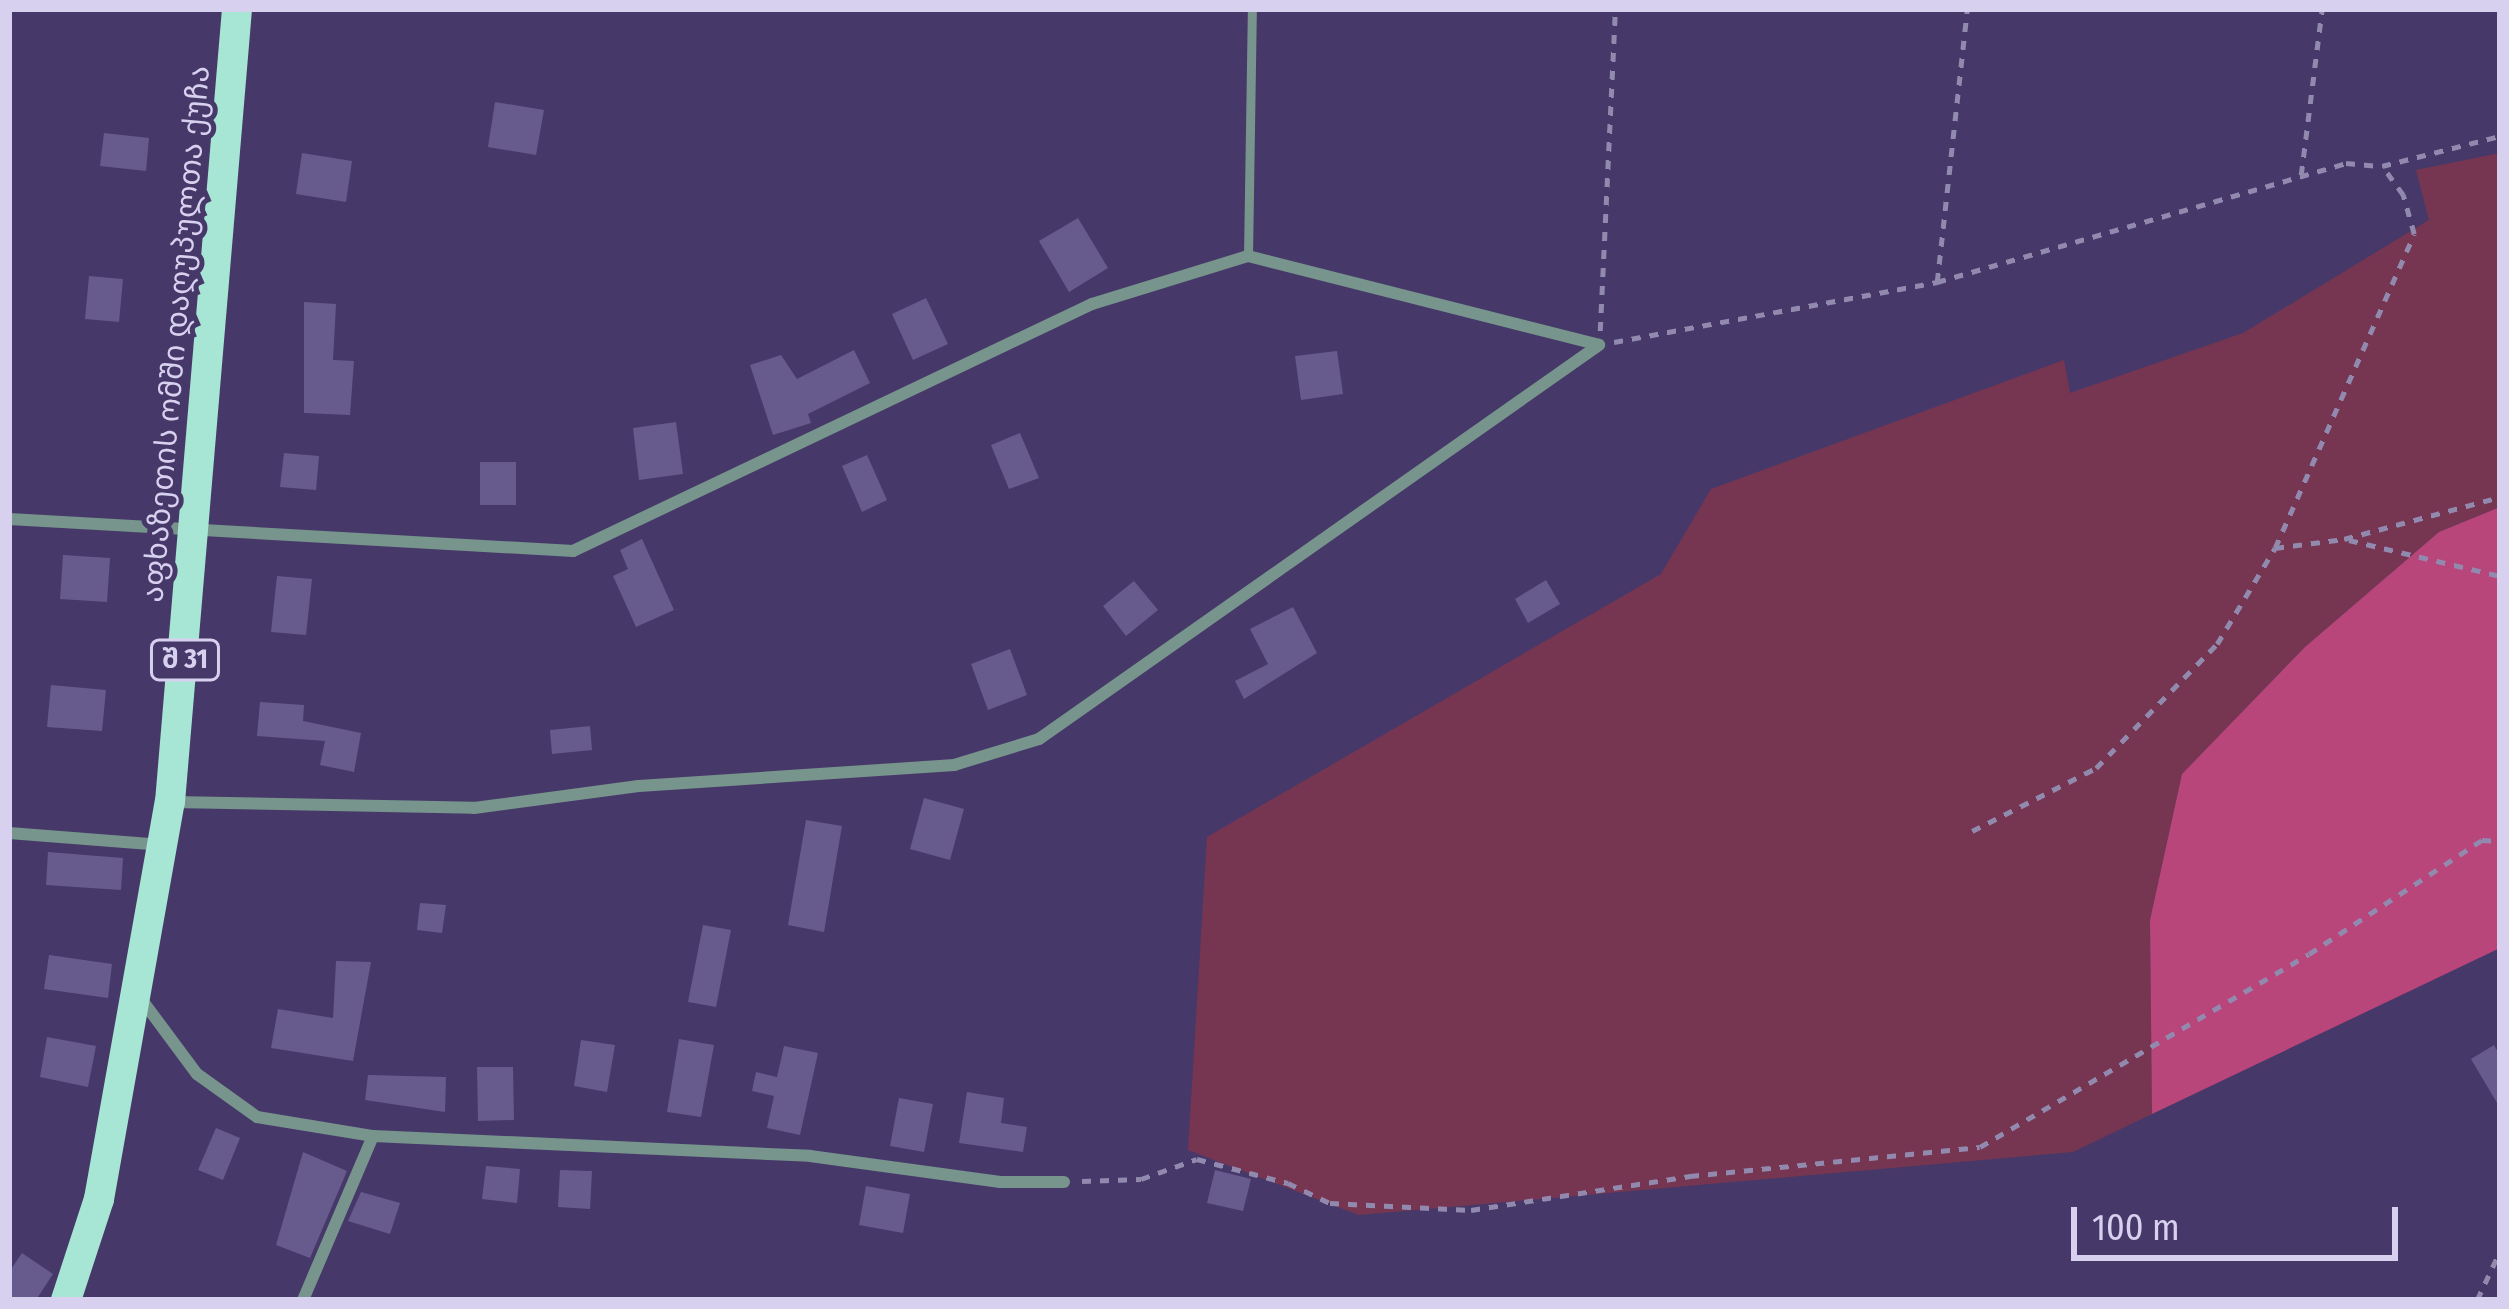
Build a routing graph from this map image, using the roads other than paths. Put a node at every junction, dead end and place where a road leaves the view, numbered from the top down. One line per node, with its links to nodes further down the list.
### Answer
1 (237, 9): 5 (main road, აფხაზეთის ომში დაღუპულთა ქუჩა / შ 31)
2 (1252, 9): 3 (lane)
3 (1248, 256): 5 (street); 6 (street)
4 (9, 519): 5 (street)
5 (198, 532): 6 (main road, აფხაზეთის ომში დაღუპულთა ქუჩა / შ 31)
6 (170, 802): 8 (main road, აფხაზეთის ომში დაღუპულთა ქუჩა / შ 31)
7 (9, 833): 8 (street)
8 (164, 845): 9 (main road, აფხაზეთის ომში დაღუპულთა ქუჩა / შ 31)
9 (138, 995): 10 (street); 12 (main road, აფხაზეთის ომში დაღუპულთა ქუჩა / შ 31)
10 (373, 1136): 11 (street); 13 (street)
11 (1064, 1182)
12 (65, 1300)
13 (303, 1300)

